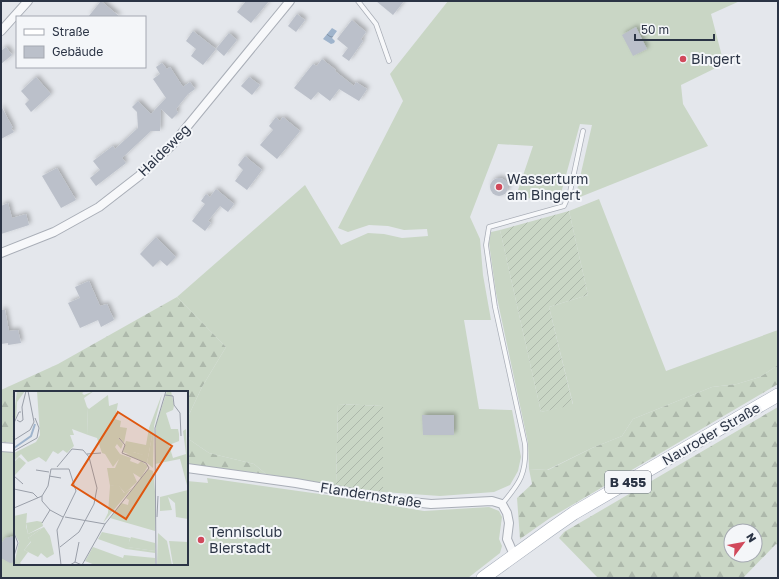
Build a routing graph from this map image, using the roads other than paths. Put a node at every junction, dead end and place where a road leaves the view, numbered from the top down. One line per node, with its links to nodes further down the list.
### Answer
1 (28, 1): 4 (street)
2 (290, 1): 7 (street, Haideweg)
3 (358, 1): 5 (lane)
4 (1, 31)
5 (389, 62)
6 (583, 131): 12 (lane)
7 (1, 253)
8 (778, 395): 13 (main road, Nauroder Straße / B 455)
9 (1, 447): 10 (street)
10 (14, 448)
11 (188, 468): 12 (street, Flandernstraße)
12 (502, 504): 13 (street)
13 (514, 555): 14 (main road, Nauroder Straße / B 455)
14 (483, 578)

